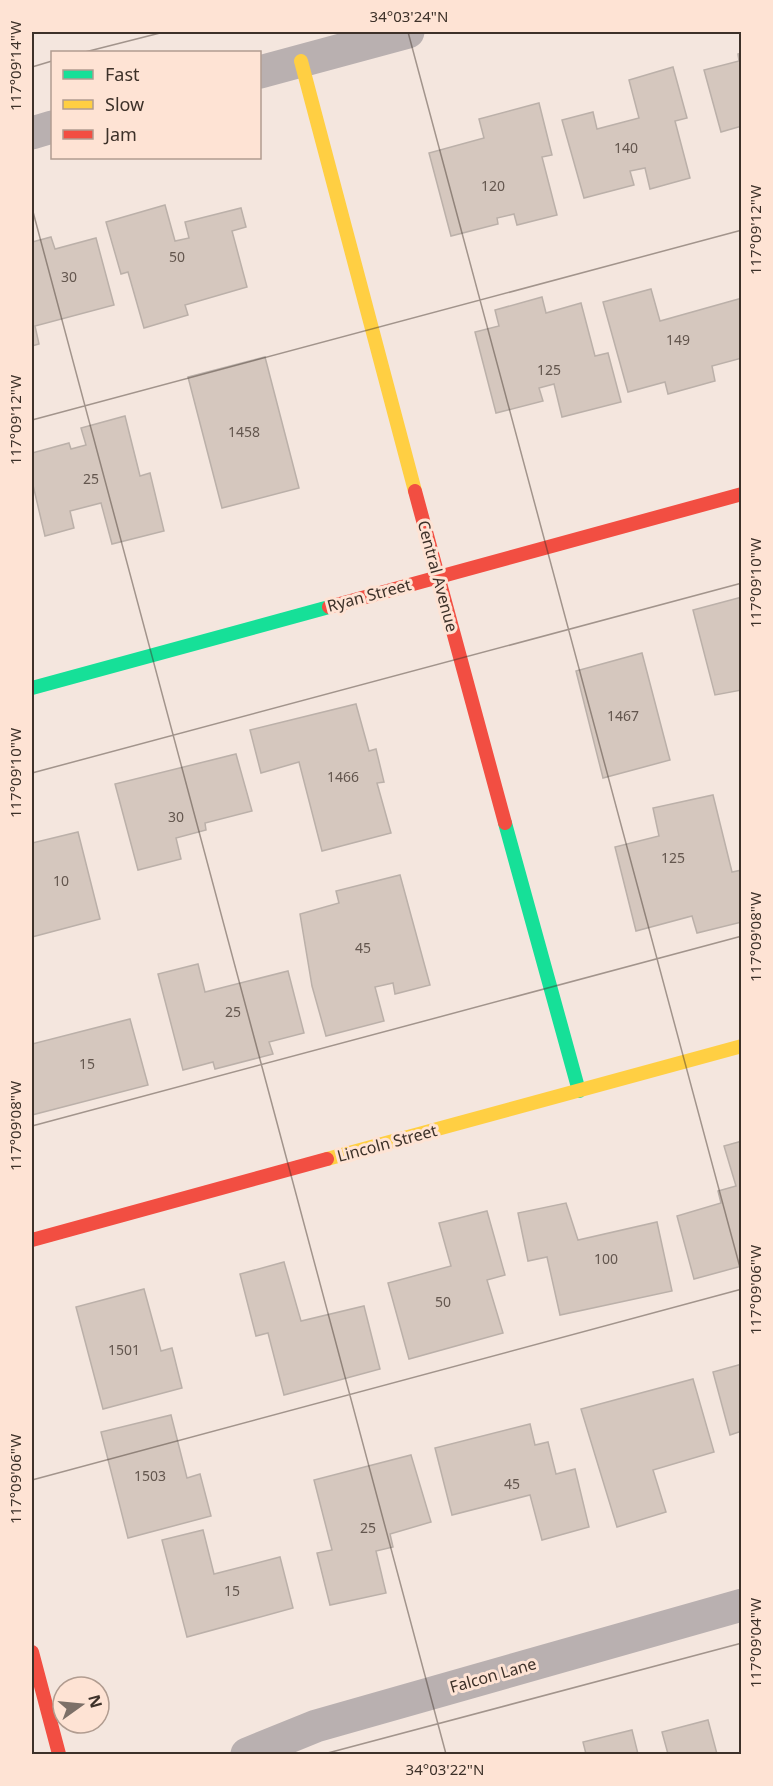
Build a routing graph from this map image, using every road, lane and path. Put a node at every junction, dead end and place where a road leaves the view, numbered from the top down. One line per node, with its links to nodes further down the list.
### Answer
1 (408, 32): 2 (street)
2 (301, 61): 3 (street); 7 (street, Central Avenue)
3 (261, 72)
4 (51, 127): 5 (street)
5 (32, 133)
6 (741, 494): 7 (street, Ryan Street)
7 (438, 576): 8 (street, Ryan Street); 10 (street, Central Avenue)
8 (32, 688)
9 (741, 1046): 10 (street, Lincoln Street)
10 (579, 1091): 11 (street, Lincoln Street)
11 (32, 1240)
12 (741, 1605): 15 (street, Falcon Lane)
13 (32, 1652): 14 (street)
14 (59, 1755)
15 (247, 1755)

